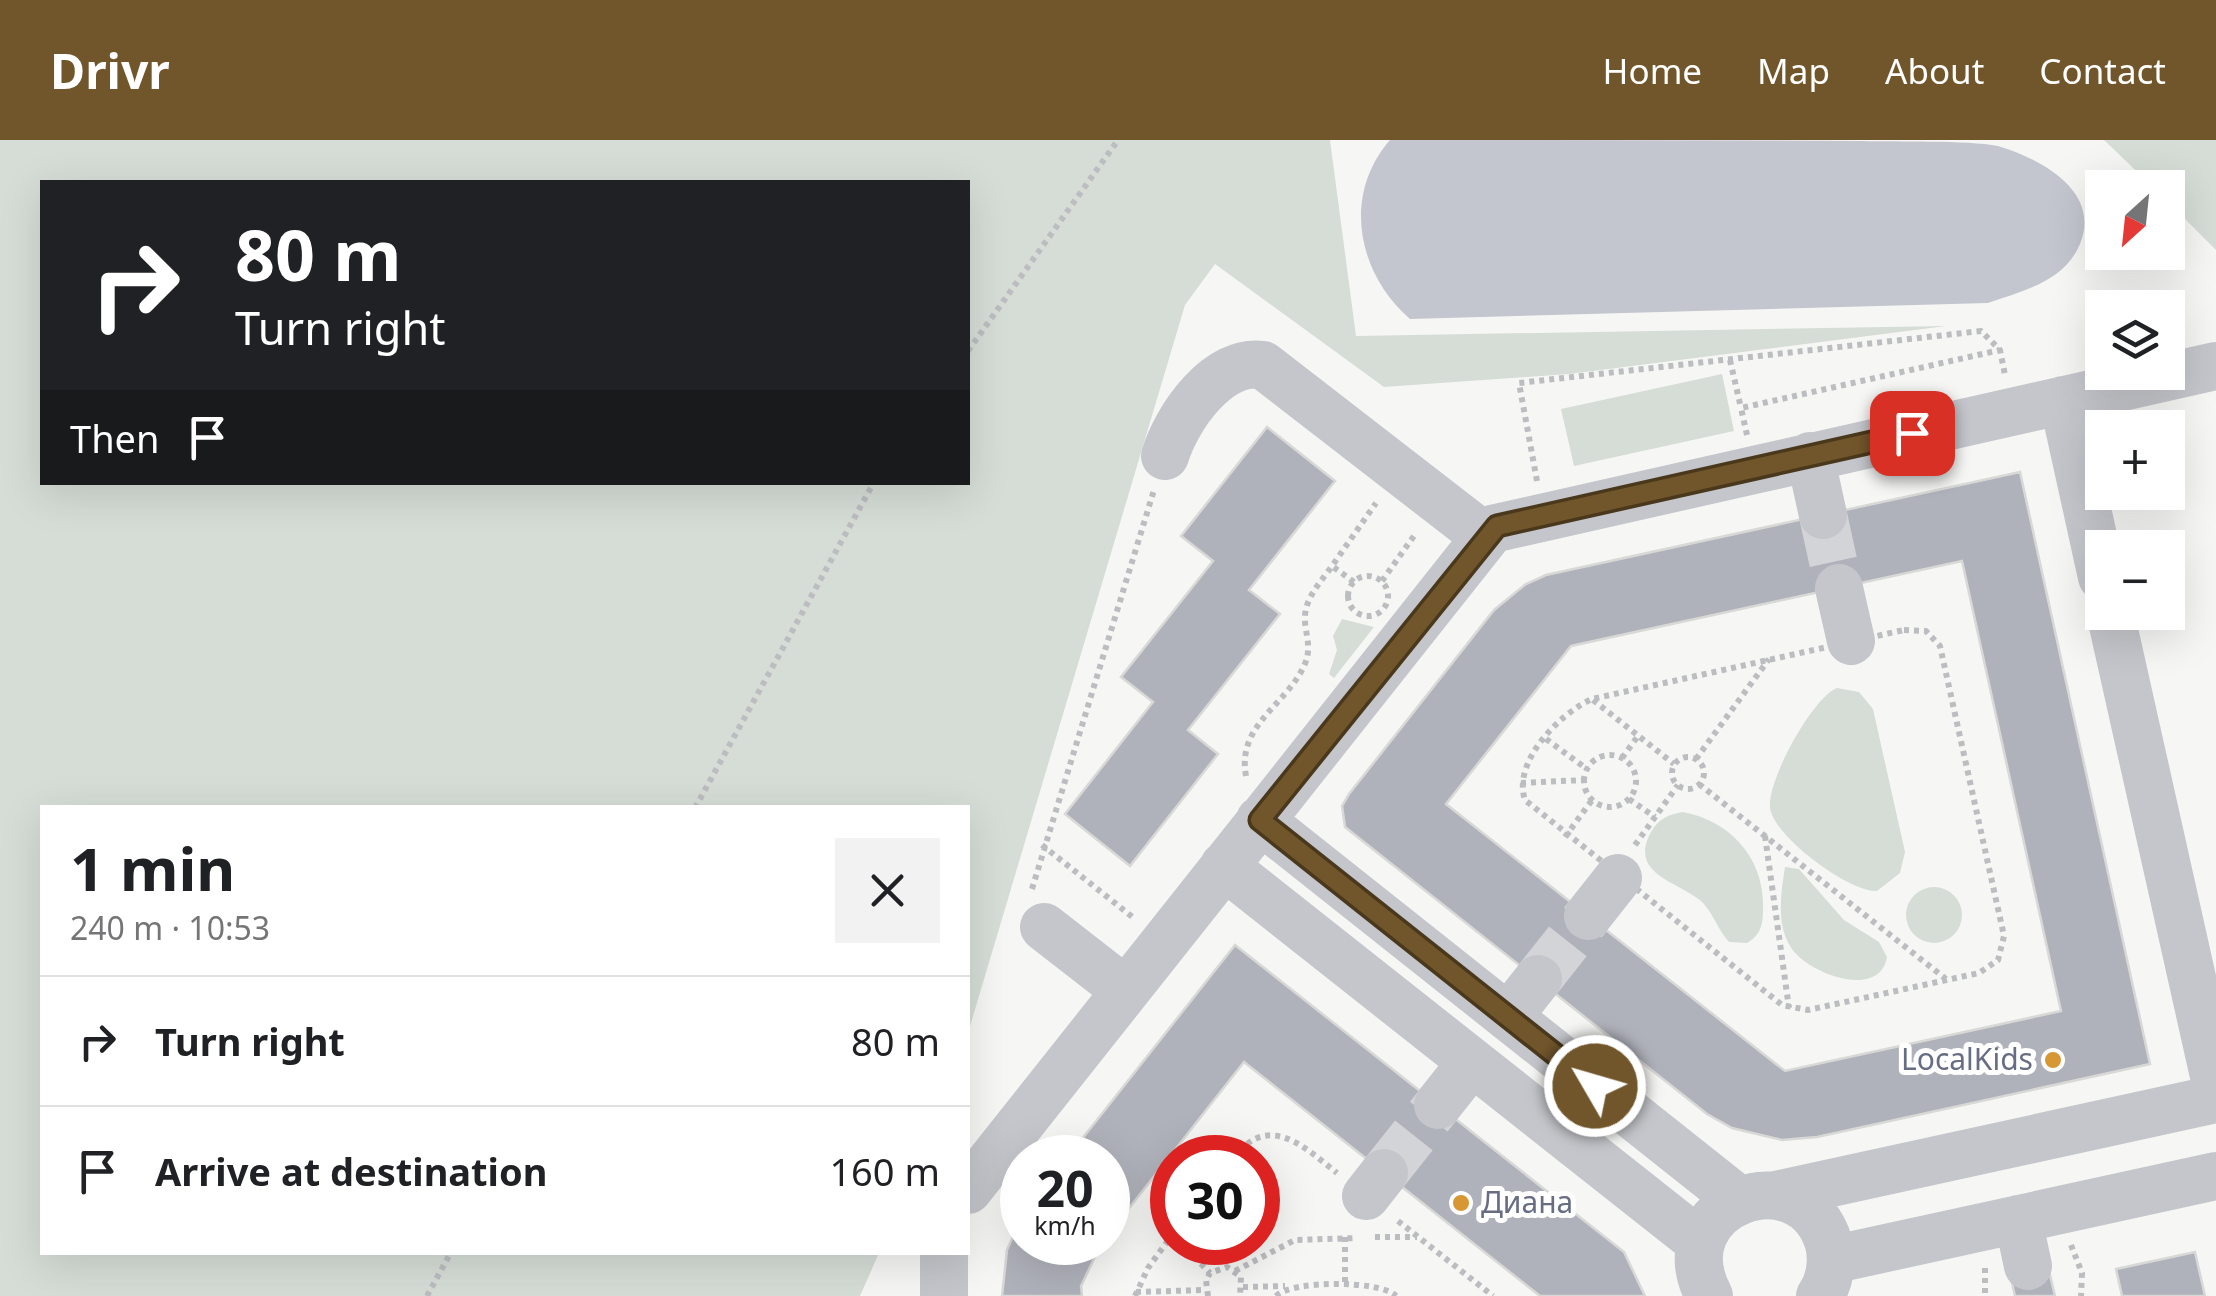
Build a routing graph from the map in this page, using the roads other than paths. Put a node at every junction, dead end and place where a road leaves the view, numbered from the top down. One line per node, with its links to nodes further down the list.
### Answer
1 (2215, 371): 2 (street)
2 (2063, 400): 4 (street); 6 (street)
3 (1165, 456): 7 (street)
4 (1810, 456): 5 (street); 7 (street)
5 (1823, 515)
6 (2092, 530)
7 (1484, 536): 11 (street)
8 (1839, 588): 10 (street)
9 (2114, 630): 20 (street)
10 (1851, 641)
11 (1265, 813): 12 (street); 18 (street)
12 (1224, 866): 17 (street); 19 (street)
13 (1616, 876): 14 (street)
14 (1588, 916)
15 (1044, 927): 17 (street)
16 (1538, 979): 18 (street)
17 (1124, 990): 24 (street)
18 (1508, 1017): 25 (street)
19 (1472, 1062): 22 (street); 29 (street)
20 (2216, 1085)
21 (2216, 1100): 25 (street)
22 (1438, 1105)
23 (2216, 1176): 26 (street)
24 (970, 1187)
25 (1758, 1198): 29 (street); 30 (street)
26 (2038, 1215): 28 (street); 30 (street)
27 (944, 1255): 31 (street)
28 (2028, 1266)
29 (1703, 1278)
30 (1826, 1278)
31 (944, 1296)

